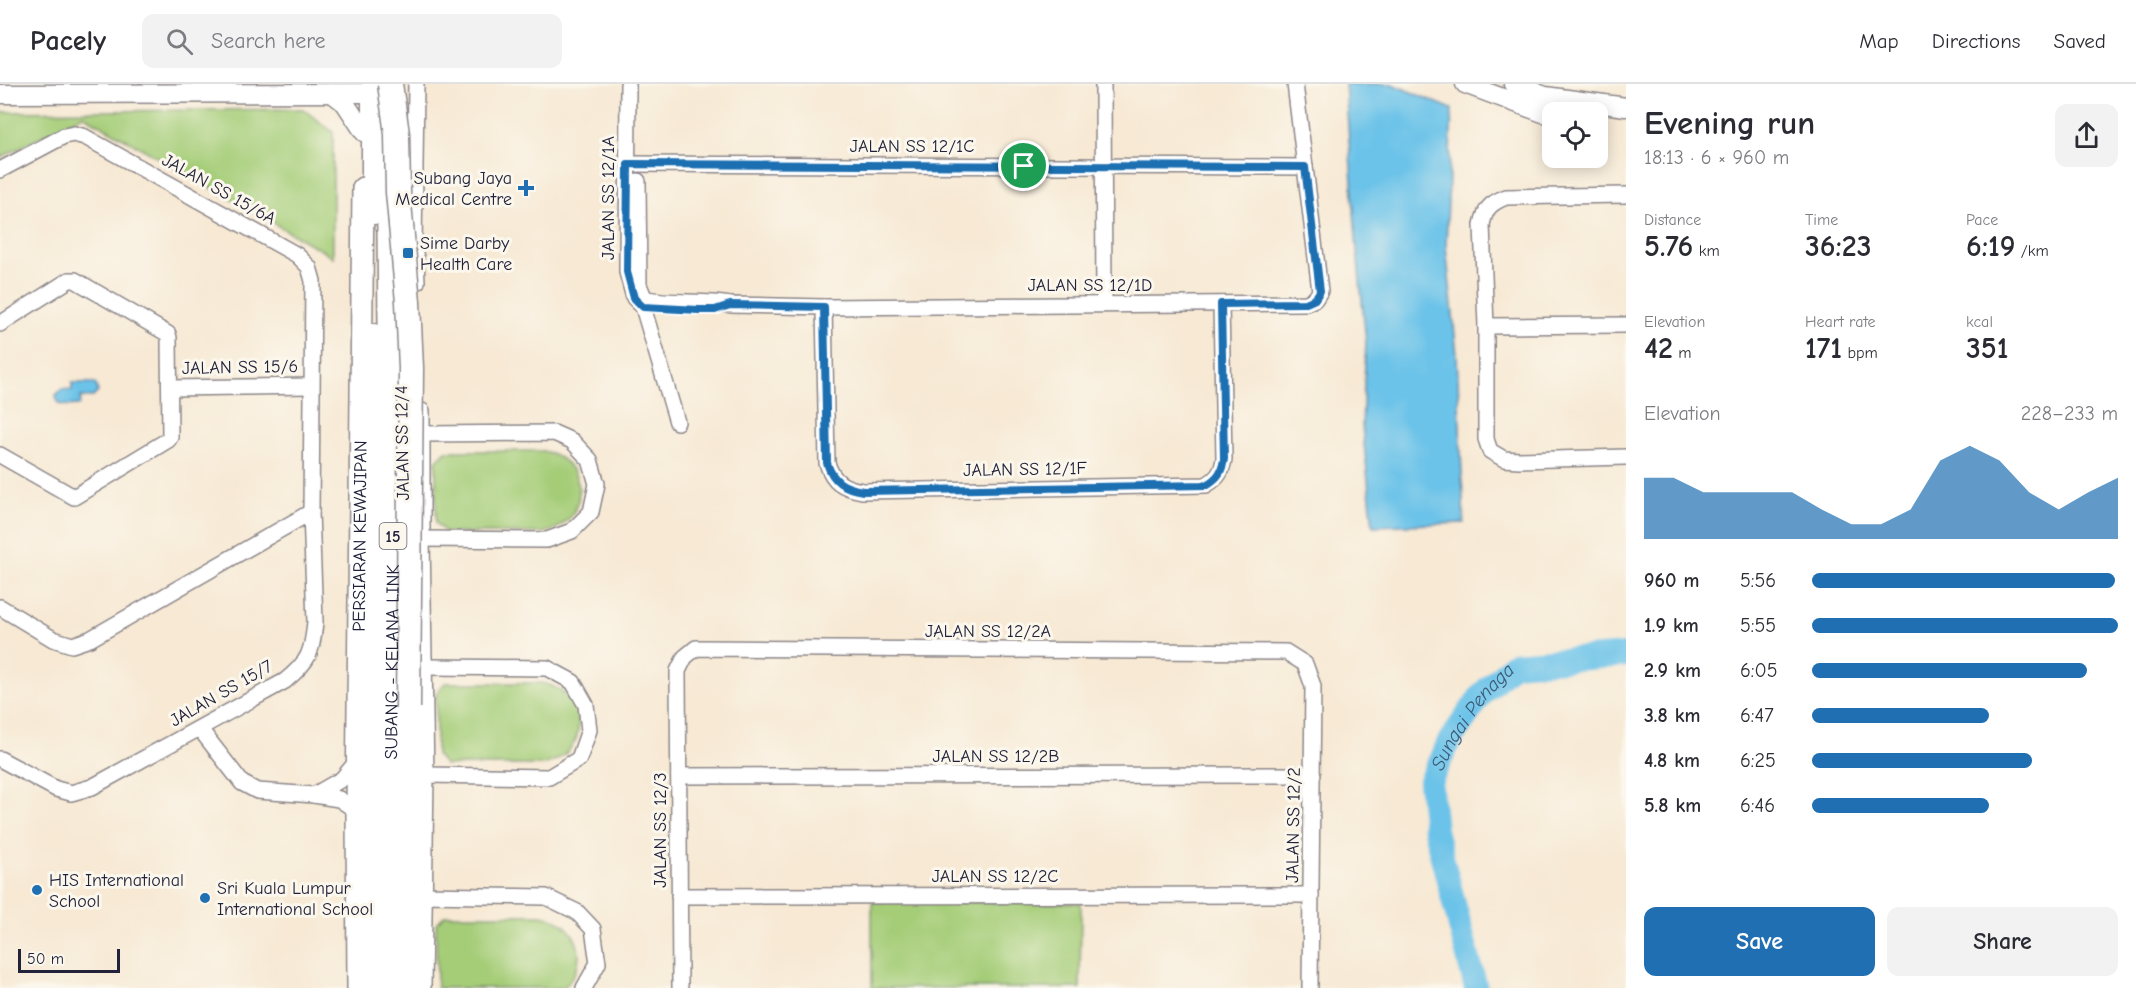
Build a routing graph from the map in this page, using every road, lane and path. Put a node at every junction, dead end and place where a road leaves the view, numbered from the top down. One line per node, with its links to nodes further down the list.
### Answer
1 (390, 84): 61 (main road, SUBANG - KELANA LINK / 15, bridge); 63 (main road, bridge)
2 (399, 84): 41 (main road)
3 (416, 84): 26 (street)
4 (423, 84): 26 (street)
5 (628, 84): 20 (street, JALAN SS 12/1A)
6 (637, 84): 20 (street, JALAN SS 12/1A)
7 (1103, 84): 21 (street)
8 (1295, 84): 22 (street)
9 (1465, 84): 16 (street)
10 (1513, 84): 15 (street)
11 (368, 86): 13 (street); 19 (main road, PERSIARAN KEWAJIPAN); 24 (main road); 60 (main road, SUBANG - KELANA LINK / 15)
12 (168, 89): 13 (street); 14 (street)
13 (321, 90): 19 (street)
14 (0, 94)
15 (1626, 107)
16 (1542, 113)
17 (1626, 114): 18 (street)
18 (1608, 116)
19 (364, 132): 24 (main road, PERSIARAN KEWAJIPAN)
20 (633, 164): 21 (street, JALAN SS 12/1C); 27 (street, JALAN SS 12/1A)
21 (1104, 166): 22 (street, JALAN SS 12/1C); 28 (street)
22 (1305, 167): 29 (street, JALAN SS 12/1D)
23 (0, 170): 34 (street, JALAN SS 15/6A)
24 (363, 171): 50 (main road, PERSIARAN KEWAJIPAN)
25 (1626, 195): 33 (street)
26 (417, 258): 37 (street, JALAN SS 12/4)
27 (644, 303): 30 (street, JALAN SS 12/1D); 36 (street, JALAN SS 12/1A)
28 (1104, 303): 29 (street, JALAN SS 12/1D); 30 (street, JALAN SS 12/1D)
29 (1221, 304): 30 (street, JALAN SS 12/1F)
30 (824, 307)
31 (0, 324): 35 (street, JALAN SS 15/6)
32 (1626, 325): 33 (street)
33 (1486, 326): 39 (street)
34 (311, 386): 35 (street, JALAN SS 15/6); 42 (street, JALAN SS 15/7)
35 (170, 388): 38 (street, JALAN SS 15/6)
36 (677, 422)
37 (423, 434): 40 (street, JALAN SS 12/4); 43 (street)
38 (0, 455)
39 (1626, 458)
40 (422, 461): 41 (street); 43 (street, JALAN SS 12/4)
41 (400, 462): 62 (main road)
42 (311, 512): 44 (street); 48 (street, JALAN SS 15/7)
43 (422, 538): 46 (street, JALAN SS 12/4)
44 (0, 607)
45 (1305, 664): 47 (street, JALAN SS 12/2A); 52 (street, JALAN SS 12/2)
46 (425, 667): 51 (street, JALAN SS 12/4); 51 (street)
47 (678, 672): 53 (street, JALAN SS 12/3)
48 (200, 729): 49 (street, JALAN SS 15/7); 54 (street)
49 (0, 759)
50 (358, 760): 54 (street); 55 (main road, PERSIARAN KEWAJIPAN)
51 (426, 775): 56 (street, JALAN SS 12/4)
52 (1313, 775): 53 (street, JALAN SS 12/2B); 57 (street, JALAN SS 12/2)
53 (679, 776): 58 (street, JALAN SS 12/3)
54 (314, 795): 55 (street)
55 (357, 811): 59 (main road, PERSIARAN KEWAJIPAN)
56 (423, 895): 64 (street, JALAN SS 12/4); 65 (street)
57 (1311, 895): 58 (street, JALAN SS 12/2C); 67 (street, JALAN SS 12/2)
58 (679, 896): 66 (street, JALAN SS 12/3)
59 (358, 988)
60 (371, 988)
61 (389, 988)
62 (403, 988)
63 (408, 988)
64 (423, 988)
65 (584, 988)
66 (680, 988)
67 (1310, 988)

